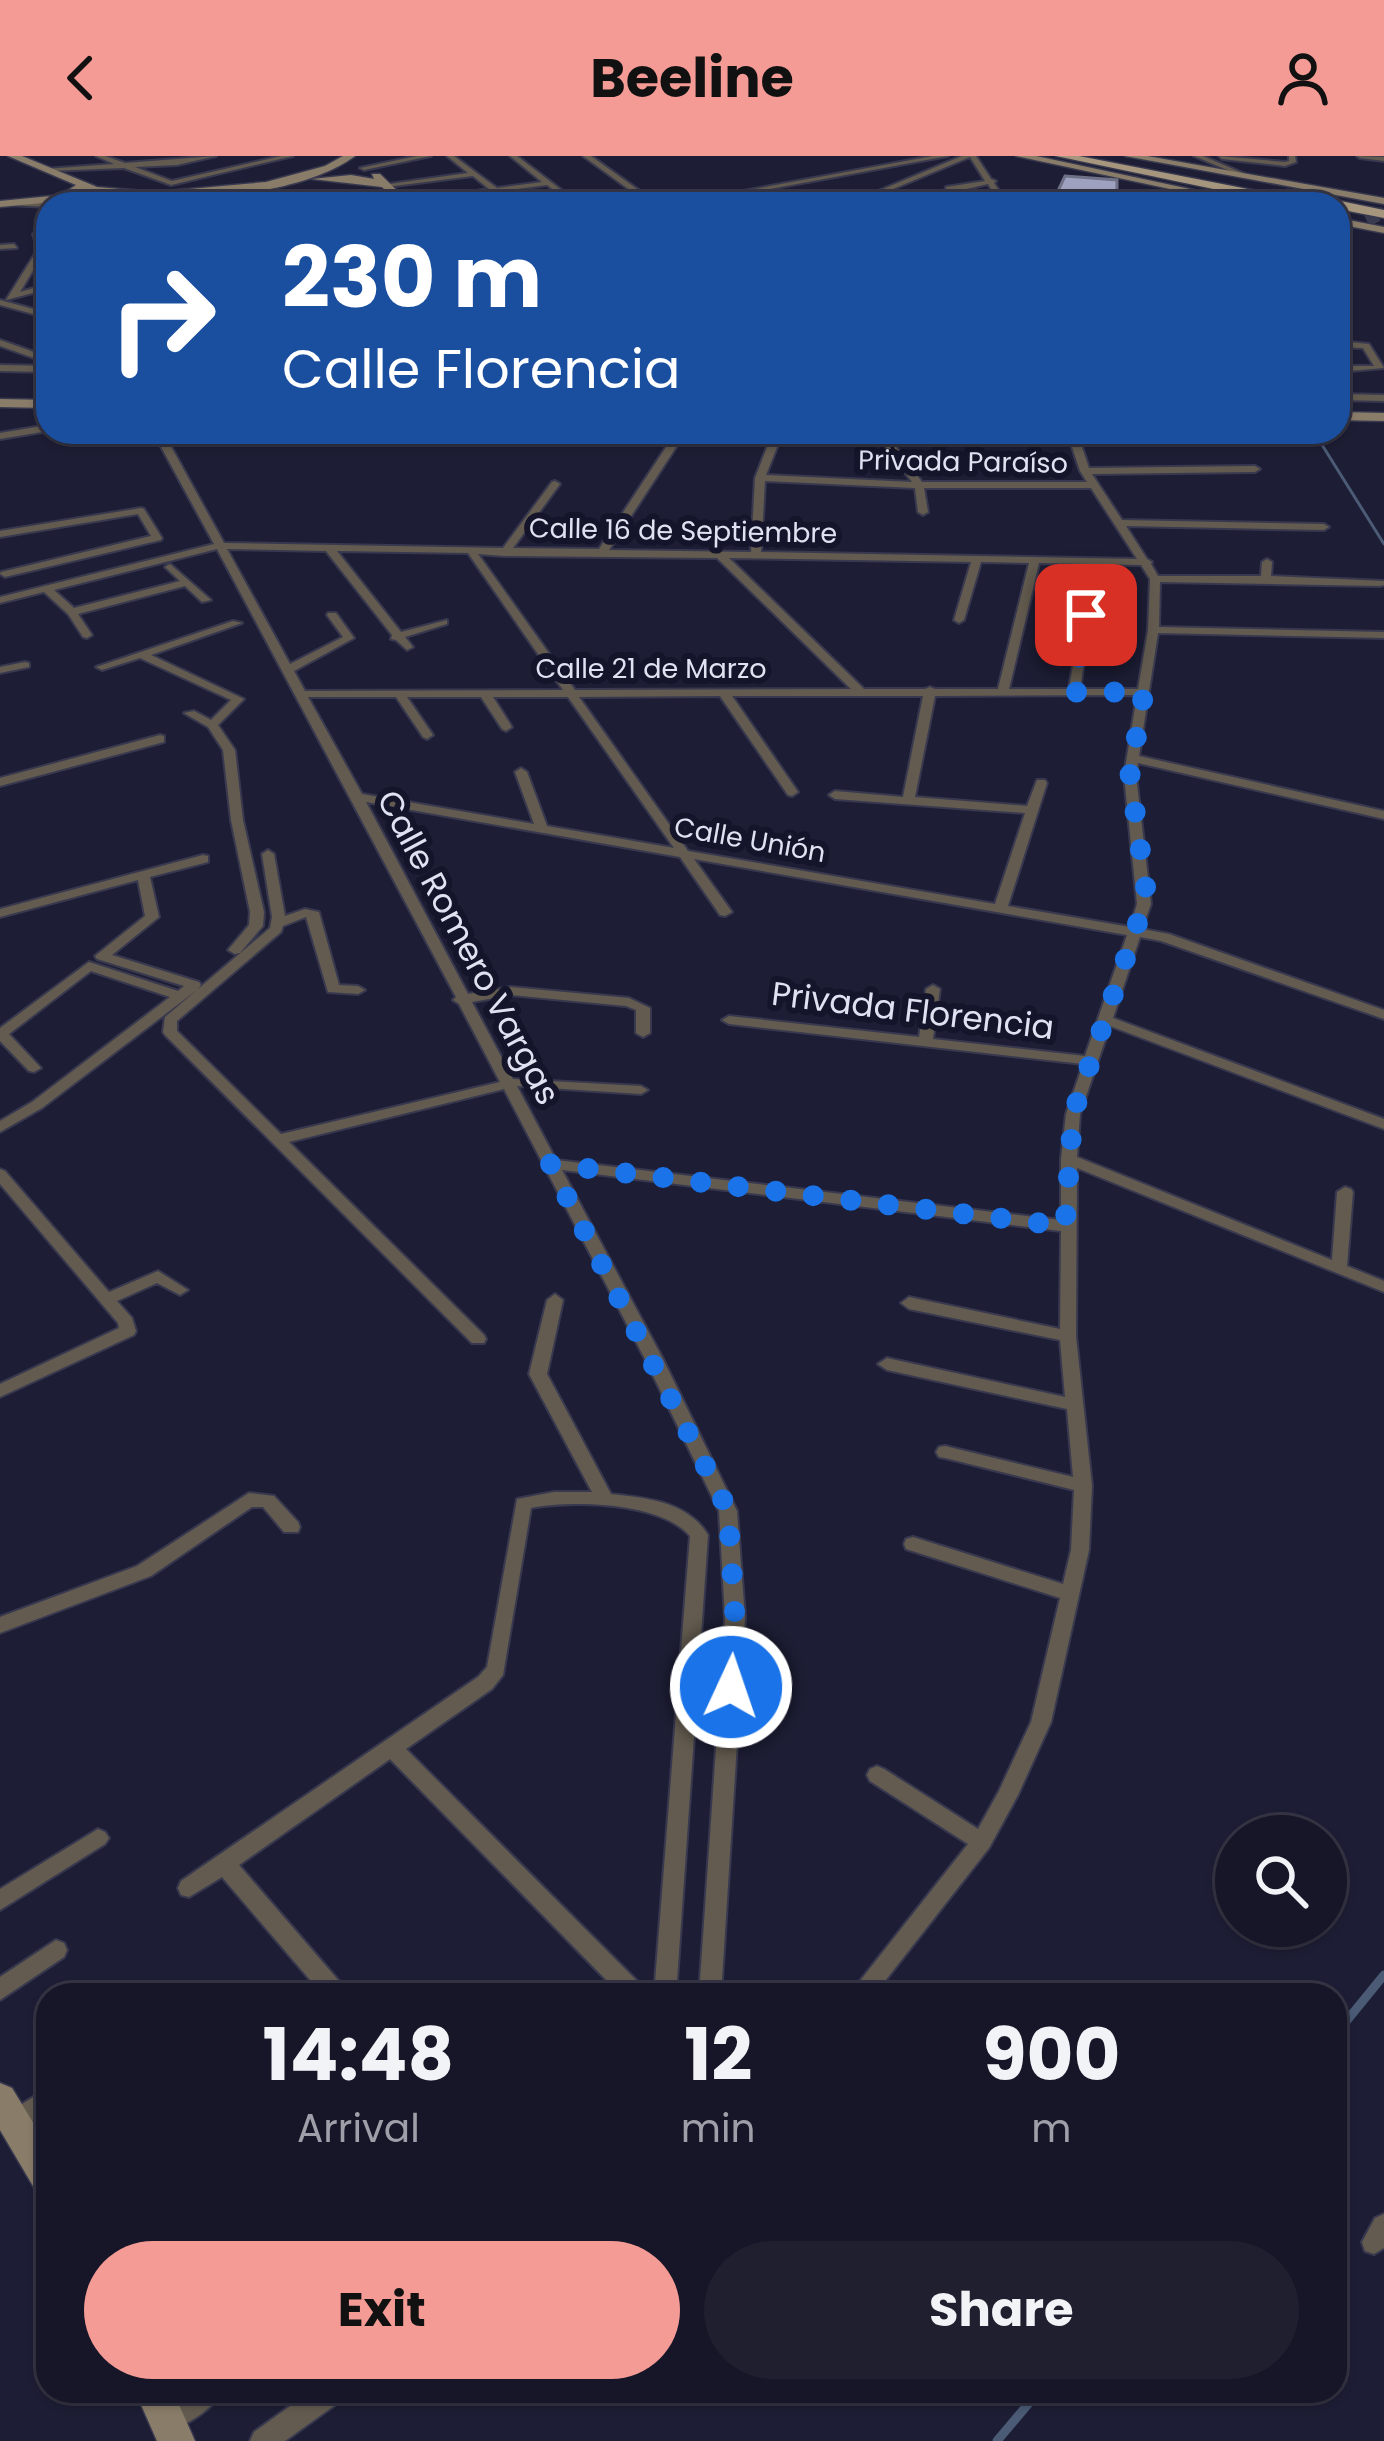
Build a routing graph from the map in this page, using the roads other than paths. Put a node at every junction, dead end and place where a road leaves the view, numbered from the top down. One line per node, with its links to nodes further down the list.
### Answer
1 (13, 156): 28 (street)
2 (100, 156): 25 (street)
3 (212, 156): 24 (street)
4 (350, 156): 27 (street); 48 (street)
5 (428, 156): 27 (street)
6 (450, 156): 31 (street)
7 (513, 156): 38 (street)
8 (586, 156): 55 (street)
9 (878, 156): 30 (street)
10 (932, 156): 22 (street)
11 (945, 156): 22 (street)
12 (971, 156): 33 (street); 36 (street)
13 (1021, 156): 44 (street)
14 (1061, 156): 63 (main road)
15 (1095, 156): 64 (main road)
16 (1130, 156): 32 (street)
17 (1202, 156): 32 (street)
18 (1360, 156): 21 (street)
19 (290, 157): 29 (street)
20 (1221, 157): 23 (street); 37 (street)
21 (1377, 158)
22 (900, 160): 30 (street); 33 (street); 34 (street)
23 (1291, 160)
24 (177, 163): 25 (street); 29 (street)
25 (127, 166): 26 (street); 29 (street)
26 (92, 167): 28 (street); 35 (street)
27 (364, 167): 39 (street)
28 (49, 169): 35 (street)
29 (139, 172)
30 (801, 172): 34 (street)
31 (475, 174): 39 (street); 42 (street)
32 (1241, 174): 37 (street)
33 (928, 177): 43 (street); 58 (street)
34 (814, 179): 56 (street); 57 (street)
35 (84, 181): 40 (street); 45 (street)
36 (992, 181): 43 (street); 61 (street)
37 (1280, 181): 65 (street)
38 (548, 183): 42 (street); 54 (street)
39 (386, 184): 49 (street); 50 (street)
40 (101, 189): 46 (street); 47 (street)
41 (432, 190): 51 (street)
42 (495, 190): 52 (street); 53 (street)
43 (952, 190): 59 (street); 60 (street)
44 (1185, 190): 62 (street)
45 (73, 192)
46 (105, 192)
47 (115, 192)
48 (208, 192)
49 (254, 192)
50 (394, 192)
51 (435, 192)
52 (477, 192)
53 (498, 192)
54 (560, 192)
55 (637, 192)
56 (743, 192)
57 (837, 192)
58 (886, 192)
59 (944, 192)
60 (955, 192)
61 (998, 192)
62 (1195, 192)
63 (1243, 192)
64 (1269, 192)
65 (1337, 192)
66 (1350, 194): 68 (street)
67 (36, 201): 69 (street)
68 (1384, 201)
69 (6, 204): 70 (street)
70 (36, 205)
71 (0, 225): 72 (street)
72 (21, 226)
73 (14, 246): 74 (street)
74 (0, 247)
75 (36, 259): 77 (street)
76 (36, 290): 77 (street)
77 (13, 297): 78 (street)
78 (0, 301): 79 (street)
79 (36, 312)
80 (0, 344): 82 (street)
81 (1350, 345): 85 (street)
82 (36, 359)
83 (36, 365): 84 (street)
84 (0, 368)
85 (1350, 369)
86 (1350, 397): 87 (street)
87 (1384, 398)
88 (0, 399): 89 (street)
89 (36, 400)
90 (1350, 416): 91 (street)
91 (1384, 417)
92 (36, 430): 93 (street)
93 (0, 436)
94 (164, 444): 108 (street, Calle Romero Vargas)
95 (673, 444): 112 (street)
96 (773, 444): 100 (street)
97 (889, 444): 103 (street)
98 (1077, 444): 101 (street)
99 (1255, 470): 101 (street, Privada Paraíso)
100 (760, 478): 103 (street, Privada Paraíso); 114 (street)
101 (1090, 478): 103 (street, Privada Paraíso); 105 (street)
102 (555, 484): 111 (street)
103 (919, 485): 104 (street)
104 (923, 512)
105 (1122, 524): 106 (street); 119 (street)
106 (1324, 527)
107 (0, 534): 120 (street)
108 (218, 546): 109 (street, Calle 16 de Septiembre); 124 (street, Calle 16 de Septiembre); 143 (street, Calle Romero Vargas)
109 (330, 548): 110 (street, Calle 16 de Septiembre); 137 (street)
110 (472, 552): 111 (street, Calle 16 de Septiembre); 150 (street)
111 (504, 553): 112 (street, Calle 16 de Septiembre)
112 (602, 553): 113 (street, Calle 16 de Septiembre)
113 (720, 554): 114 (street, Calle 16 de Septiembre); 146 (street)
114 (756, 555): 115 (street, Calle 16 de Septiembre)
115 (977, 559): 116 (street, Calle 16 de Septiembre); 131 (street)
116 (1035, 560): 119 (street, Calle 16 de Septiembre); 147 (street)
117 (1267, 562): 121 (street)
118 (170, 567): 122 (street)
119 (1151, 570): 121 (street, Calle 16 de Septiembre); 134 (street)
120 (2, 571): 125 (street)
121 (1265, 579): 123 (street, Calle 16 de Septiembre)
122 (186, 583): 127 (street); 128 (street)
123 (1380, 583)
124 (47, 589): 125 (street, Calle 16 de Septiembre); 128 (street)
125 (20, 596): 126 (street, Calle 16 de Septiembre)
126 (0, 600)
127 (206, 600)
128 (72, 612): 135 (street)
129 (332, 615): 143 (street)
130 (1086, 615): 148 (street)
131 (958, 620)
132 (443, 622): 137 (street)
133 (237, 623): 139 (street)
134 (1153, 631): 136 (street); 149 (street)
135 (87, 635)
136 (1384, 635)
137 (395, 637): 138 (street)
138 (407, 647)
139 (142, 655): 141 (street); 151 (street)
140 (25, 664): 142 (street)
141 (102, 667)
142 (0, 670)
143 (286, 670): 152 (street, Calle Romero Vargas)
144 (930, 690): 146 (street, Calle 21 de Marzo); 147 (street, Calle 21 de Marzo); 166 (street)
145 (724, 692): 146 (street, Calle 21 de Marzo); 150 (street, Calle 21 de Marzo); 163 (street)
146 (860, 692)
147 (1003, 692): 148 (street, Calle 21 de Marzo)
148 (1074, 692): 149 (street, Calle 21 de Marzo)
149 (1144, 692): 159 (street)
150 (573, 693): 153 (street, Calle 21 de Marzo); 170 (street)
151 (225, 694): 155 (street); 155 (street)
152 (299, 694): 154 (street, Calle 21 de Marzo); 165 (street, Calle Romero Vargas)
153 (484, 694): 154 (street, Calle 21 de Marzo); 156 (street)
154 (400, 695): 157 (street)
155 (212, 725): 179 (street)
156 (506, 728)
157 (427, 735)
158 (160, 739): 161 (street)
159 (1132, 758): 168 (street); 178 (street)
160 (520, 772): 169 (street)
161 (0, 782)
162 (1041, 783): 167 (street)
163 (792, 792)
164 (836, 794): 166 (street)
165 (357, 797): 169 (street, Calle Unión); 183 (street, Calle Romero Vargas)
166 (909, 797): 167 (street)
167 (1030, 810): 174 (street)
168 (1384, 815)
169 (542, 829): 170 (street, Calle Unión)
170 (679, 852): 174 (street, Calle Unión); 175 (street)
171 (268, 854): 177 (street)
172 (203, 860): 173 (street)
173 (143, 873): 176 (street); 179 (street)
174 (1001, 907): 178 (street, Calle Unión)
175 (725, 912)
176 (0, 914)
177 (279, 923): 181 (street); 188 (street)
178 (1135, 933): 184 (street, Calle Unión); 187 (street)
179 (194, 985): 182 (street)
180 (933, 989): 191 (street)
181 (358, 990)
182 (181, 996): 185 (street); 189 (street)
183 (460, 1000): 190 (street); 194 (street, Calle Romero Vargas)
184 (1384, 1015)
185 (150, 1019): 188 (street); 197 (street)
186 (729, 1020): 191 (street, Privada Florencia)
187 (1106, 1020): 192 (street); 196 (street)
188 (168, 1025): 198 (street)
189 (0, 1033): 193 (street)
190 (644, 1034)
191 (925, 1042): 192 (street, Privada Florencia)
192 (1090, 1061): 199 (street)
193 (34, 1068)
194 (506, 1084): 195 (street); 198 (street); 200 (street, Calle Romero Vargas)
195 (640, 1090)
196 (1384, 1124)
197 (0, 1127)
198 (276, 1140): 211 (street)
199 (1069, 1159): 203 (street); 204 (street)
200 (550, 1164): 203 (street); 233 (street, Calle Romero Vargas)
201 (0, 1174): 207 (street)
202 (1345, 1192): 204 (street)
203 (1065, 1226): 210 (street)
204 (1339, 1270): 205 (street)
205 (1384, 1287)
206 (180, 1290): 207 (street)
207 (107, 1299): 213 (street)
208 (555, 1300): 217 (street)
209 (909, 1303): 210 (street)
210 (1068, 1336): 214 (street)
211 (478, 1339)
212 (887, 1364): 214 (street)
213 (0, 1391)
214 (1075, 1405): 216 (street)
215 (945, 1452): 216 (street)
216 (1083, 1486): 220 (street)
217 (607, 1501): 222 (street); 232 (street)
218 (291, 1527): 221 (street)
219 (913, 1544): 220 (street)
220 (1071, 1594): 225 (street)
221 (0, 1625)
222 (391, 1748): 226 (street); 231 (street)
223 (877, 1775): 225 (street)
224 (98, 1838): 228 (street)
225 (982, 1842): 234 (street)
226 (224, 1863): 227 (street); 230 (street)
227 (189, 1888)
228 (0, 1901)
229 (56, 1950): 235 (street)
230 (328, 1983)
231 (624, 1983)
232 (666, 1983)
233 (711, 1983)
234 (870, 1983)
235 (0, 1990)
236 (36, 2102): 237 (street)
237 (7, 2110): 238 (street)
238 (36, 2159)
239 (316, 2403): 240 (street)
240 (263, 2441)

